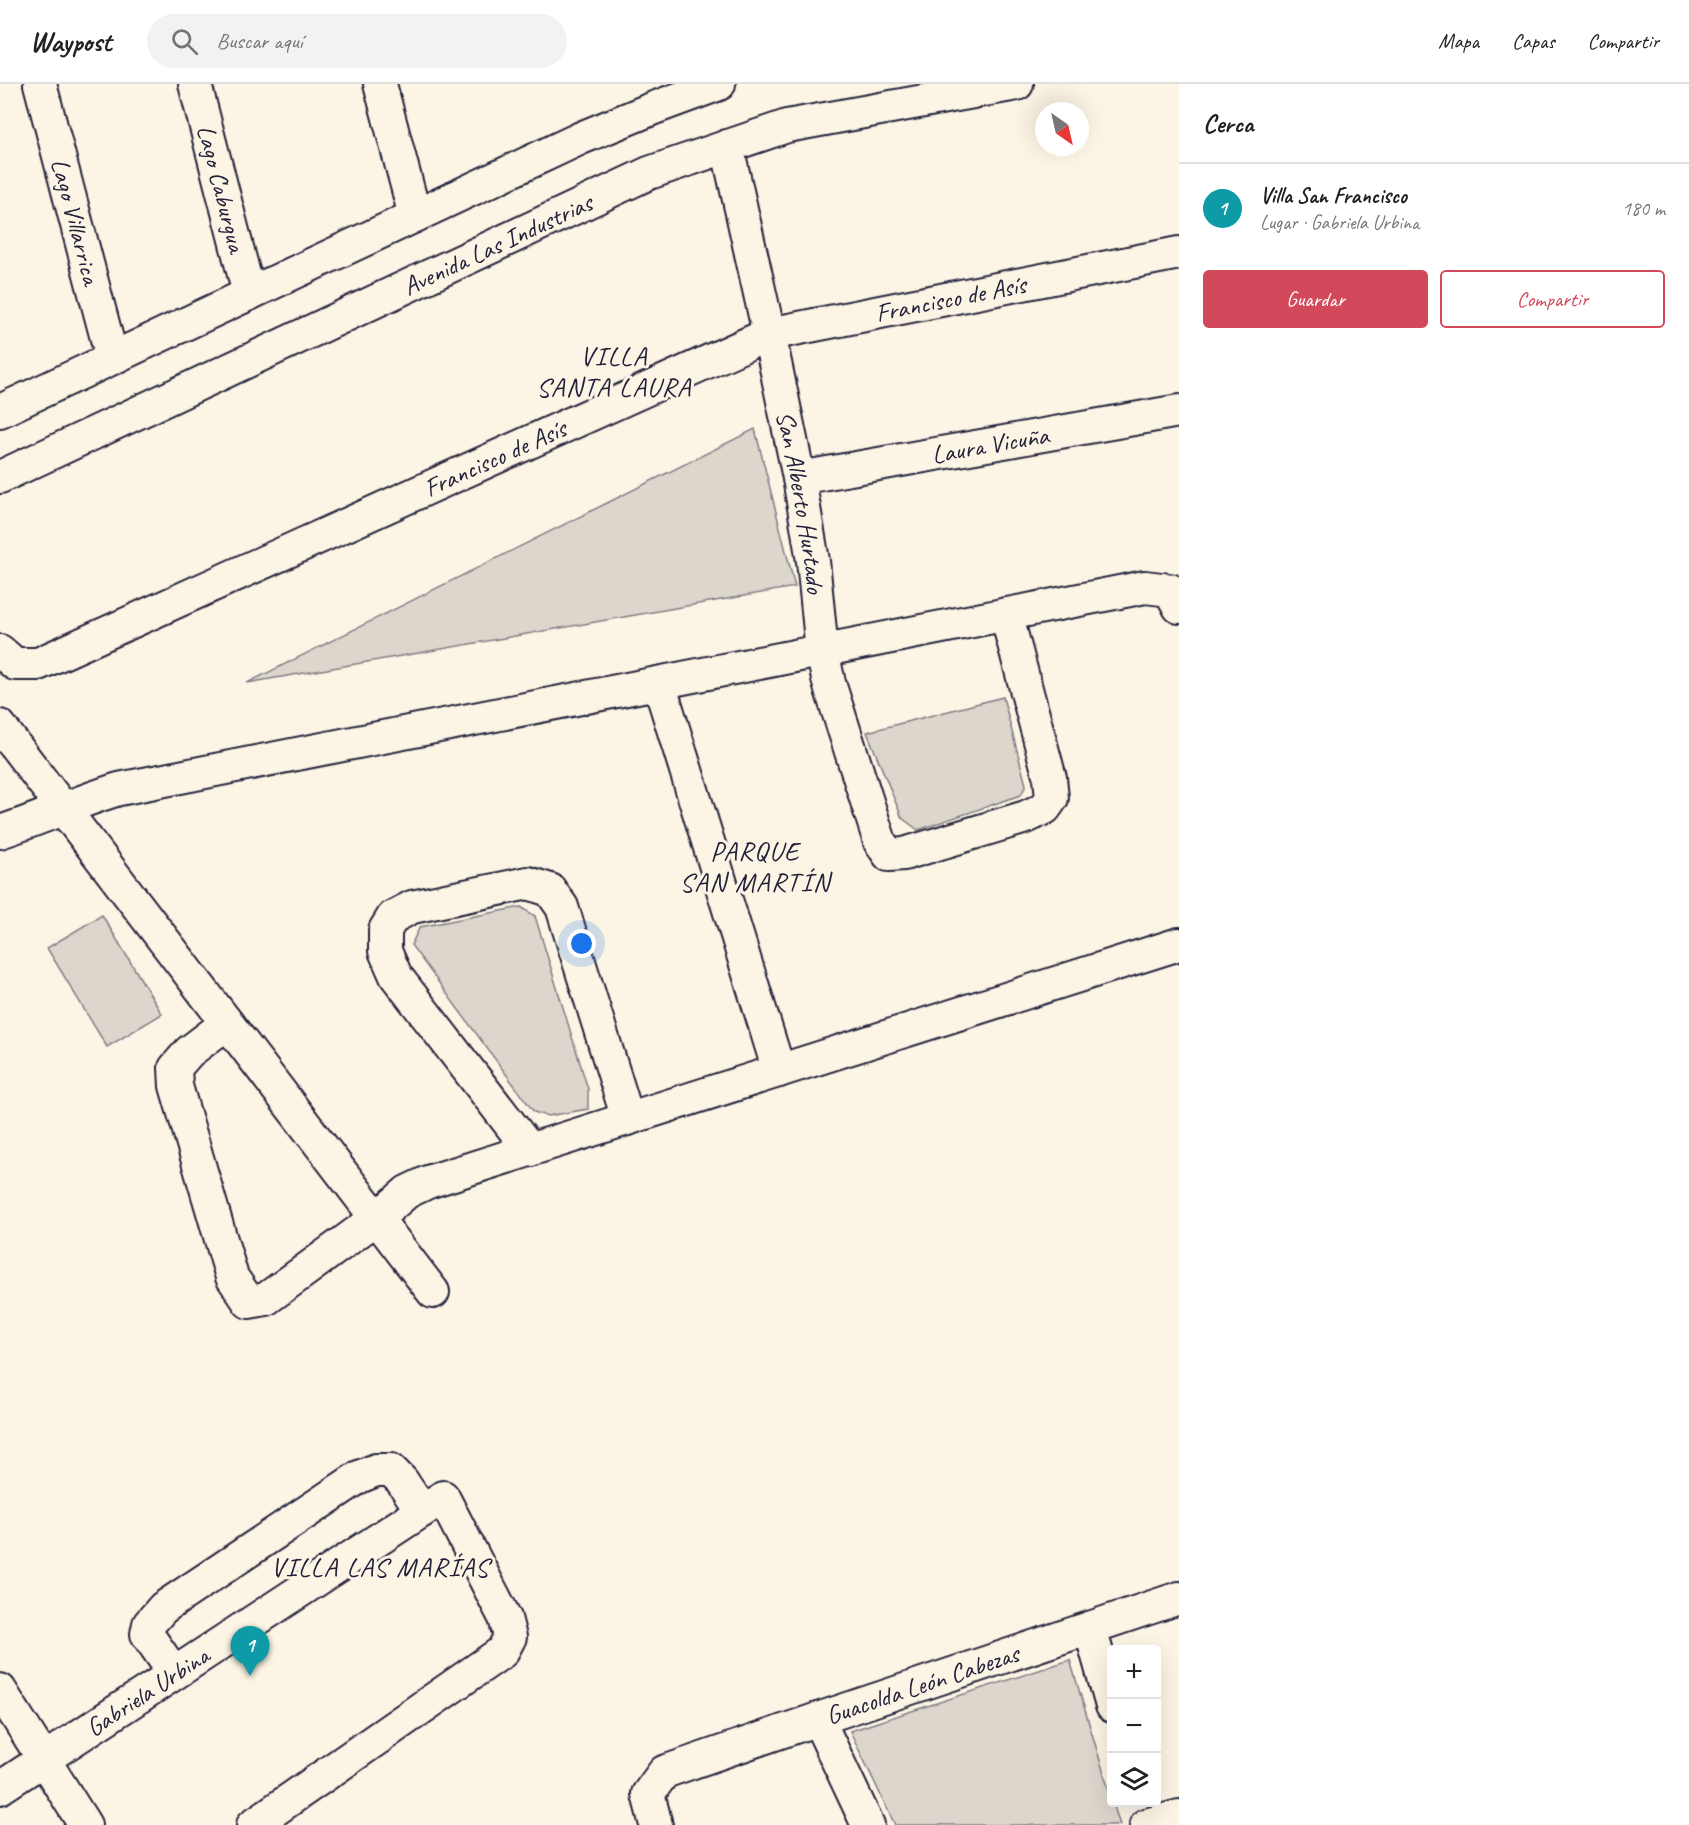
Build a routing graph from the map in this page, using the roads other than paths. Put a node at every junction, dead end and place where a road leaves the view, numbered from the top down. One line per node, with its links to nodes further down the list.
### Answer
1 (40, 84): 11 (street, Lago Villarrica)
2 (195, 84): 9 (street, Lago Caburgua)
3 (380, 84): 7 (street)
4 (719, 84): 7 (street)
5 (1017, 84): 6 (street, Avenida Las Industrias)
6 (727, 146): 10 (street, San Alberto Hurtado); 14 (street, Avenida Las Industrias)
7 (415, 216): 9 (street)
8 (1179, 253): 10 (street, Francisco de Asís)
9 (249, 294): 11 (street)
10 (769, 334): 15 (street, San Alberto Hurtado); 18 (street, Francisco de Asís)
11 (112, 358): 12 (street)
12 (0, 411)
13 (1179, 411): 15 (street, Laura Vicuña)
14 (0, 477)
15 (799, 477): 19 (street, San Alberto Hurtado)
16 (1179, 607): 17 (street)
17 (1006, 614): 19 (street); 19 (street, San Alberto Hurtado)
18 (0, 651)
19 (822, 651): 20 (street)
20 (659, 683): 22 (street); 26 (street)
21 (0, 726): 22 (street)
22 (64, 809): 23 (street); 25 (street)
23 (10, 829)
24 (1179, 944): 26 (street)
25 (227, 1023): 29 (street); 29 (street)
26 (779, 1071): 27 (street)
27 (628, 1119): 28 (street); 28 (street)
28 (530, 1150): 29 (street)
29 (377, 1218): 30 (street)
30 (433, 1292)
31 (432, 1504): 34 (street, Gabriela Urbina); 34 (street); 43 (street)
32 (1179, 1598): 33 (street, Guacolda León Cabezas)
33 (1090, 1628): 36 (street); 37 (street, Guacolda León Cabezas)
34 (174, 1673): 38 (street, Gabriela Urbina)
35 (0, 1690): 38 (street)
36 (1110, 1699)
37 (818, 1719): 44 (street, Guacolda León Cabezas); 45 (street)
38 (44, 1760): 39 (street, Gabriela Urbina); 42 (street)
39 (0, 1788)
40 (1139, 1807): 46 (street)
41 (1179, 1816): 46 (street)
42 (85, 1825)
43 (253, 1825)
44 (656, 1825)
45 (868, 1825)
46 (1145, 1825)

